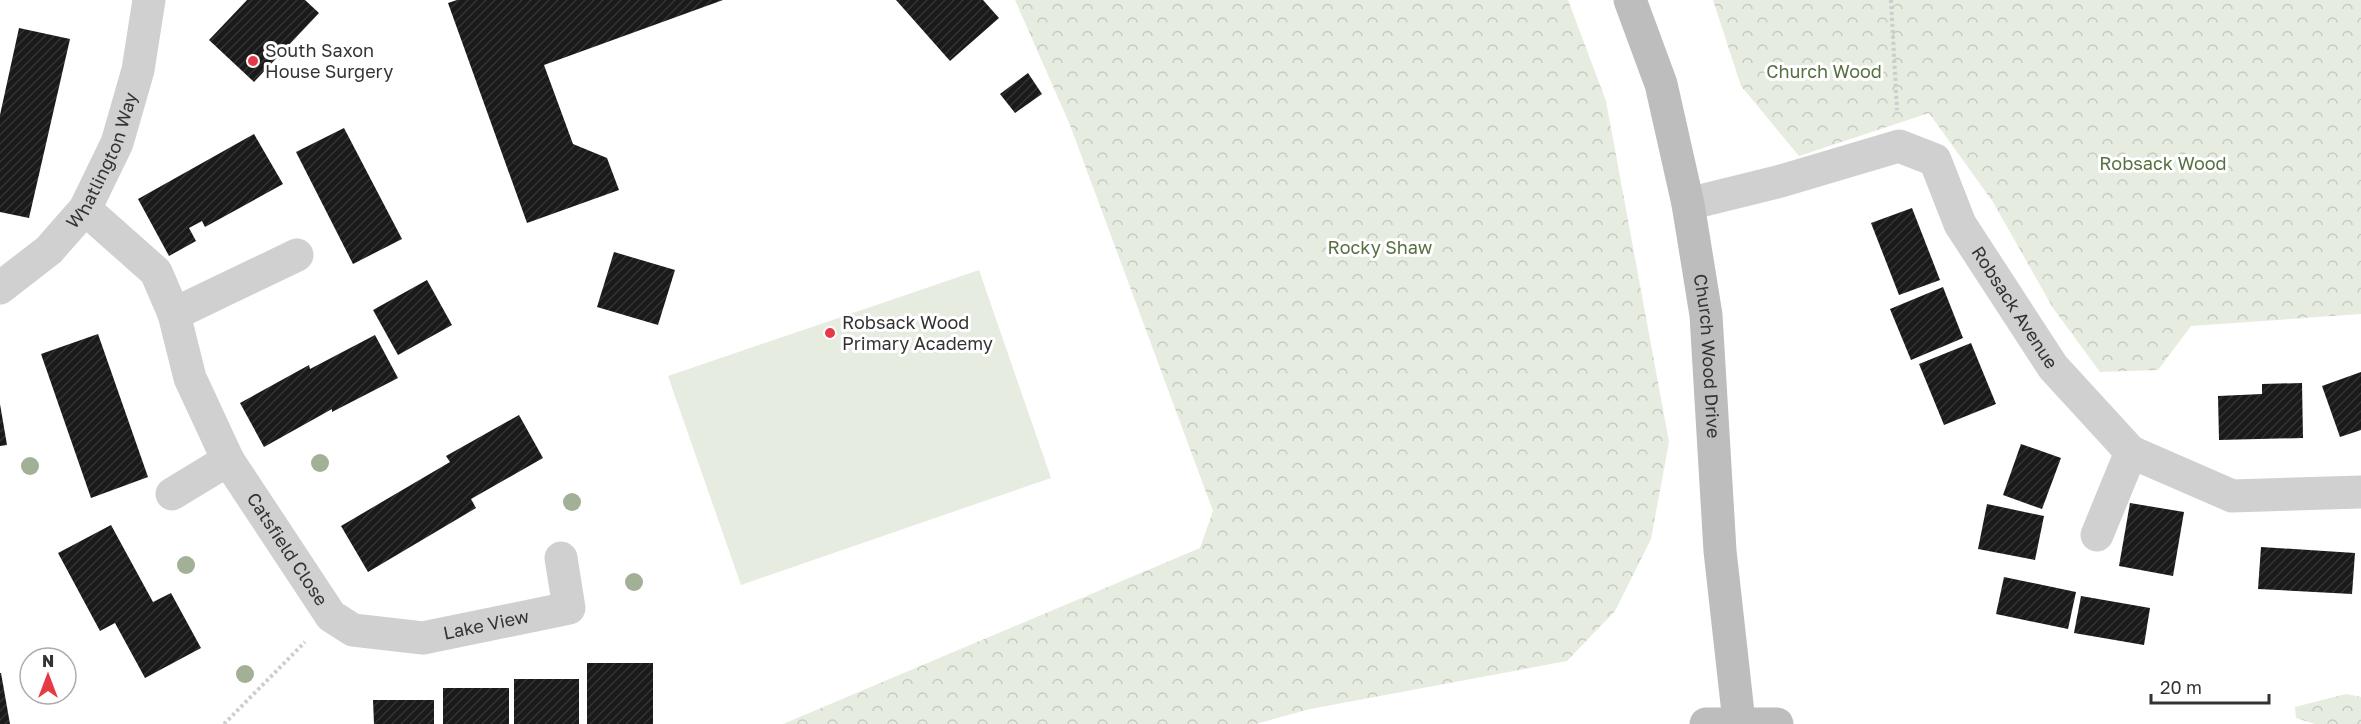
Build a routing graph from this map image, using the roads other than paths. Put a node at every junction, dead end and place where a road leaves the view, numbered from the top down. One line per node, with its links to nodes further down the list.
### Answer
1 (149, 0): 4 (street, Whatlington Way)
2 (1630, 0): 3 (street, Church Wood Drive)
3 (1689, 204): 8 (street, Robsack Avenue); 15 (street, Church Wood Drive)
4 (86, 209): 6 (street, Whatlington Way); 7 (street, Catsfield Close)
5 (297, 255): 7 (street)
6 (0, 288)
7 (174, 314): 9 (street, Catsfield Close)
8 (2131, 452): 10 (street, Robsack Avenue); 12 (street)
9 (228, 459): 11 (street); 14 (street, Catsfield Close)
10 (2361, 492)
11 (172, 494)
12 (2097, 535)
13 (561, 558): 14 (street, Lake View)
14 (342, 623)
15 (1739, 722): 16 (street); 17 (street)
16 (1706, 724)
17 (1776, 724)

